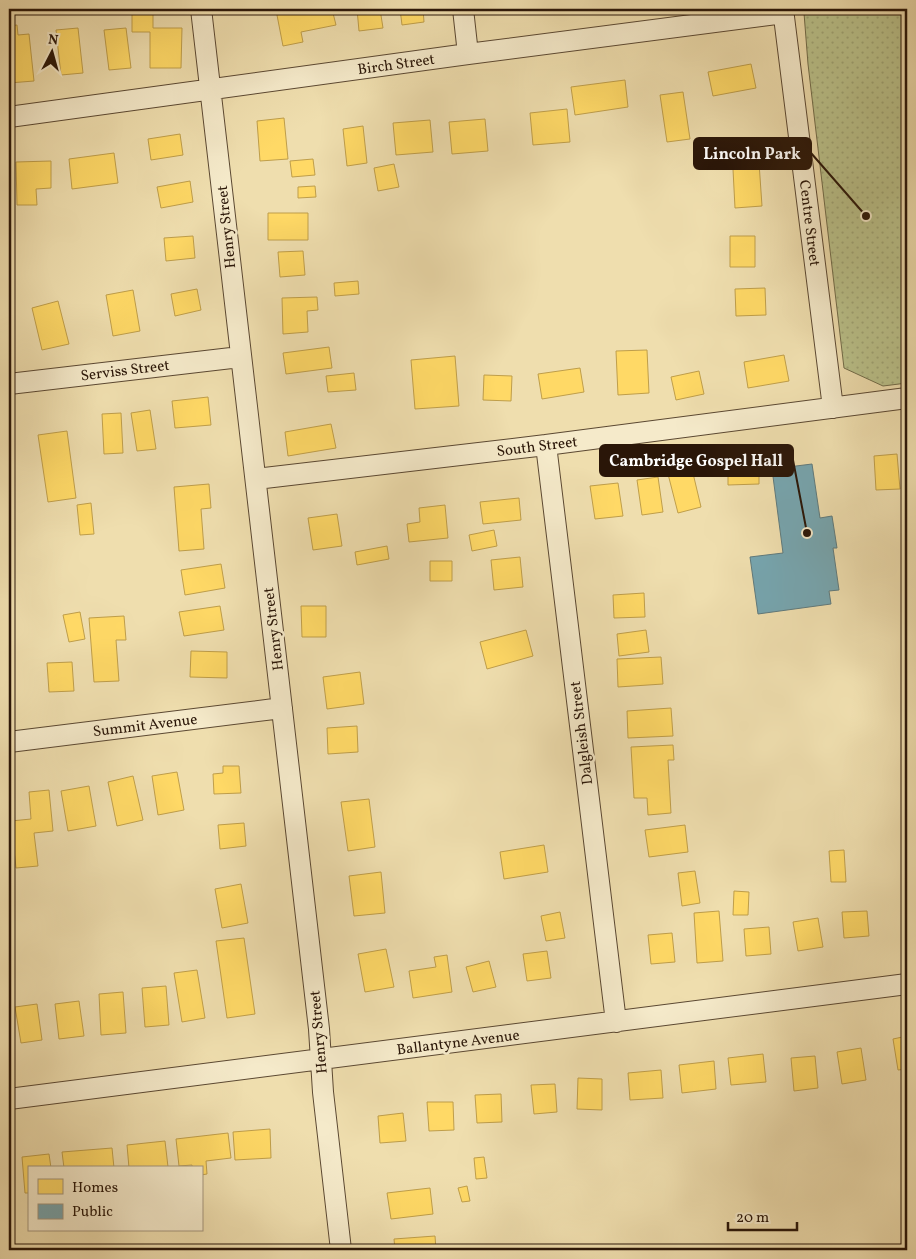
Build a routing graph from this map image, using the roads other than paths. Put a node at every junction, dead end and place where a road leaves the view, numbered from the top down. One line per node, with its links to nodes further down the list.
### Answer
1 (200, 9): 5 (street, Henry Street)
2 (463, 9): 4 (street)
3 (783, 11): 4 (street, Birch Street); 10 (street, Centre Street)
4 (468, 54): 5 (street, Birch Street)
5 (211, 90): 6 (street, Birch Street); 7 (street, Henry Street)
6 (9, 117)
7 (240, 356): 8 (street, Serviss Street); 12 (street, Henry Street)
8 (9, 384)
9 (907, 398): 10 (street, South Street)
10 (833, 408): 11 (street, South Street)
11 (546, 444): 12 (street, South Street); 16 (street, Dalgleish Street)
12 (256, 479): 13 (street, Henry Street)
13 (282, 708): 14 (street, Summit Avenue); 17 (street, Henry Street)
14 (9, 742)
15 (907, 984): 16 (street, Ballantyne Avenue)
16 (616, 1022): 17 (street, Ballantyne Avenue)
17 (321, 1060): 18 (street, Ballantyne Avenue); 19 (street, Henry Street)
18 (9, 1099)
19 (341, 1250)

